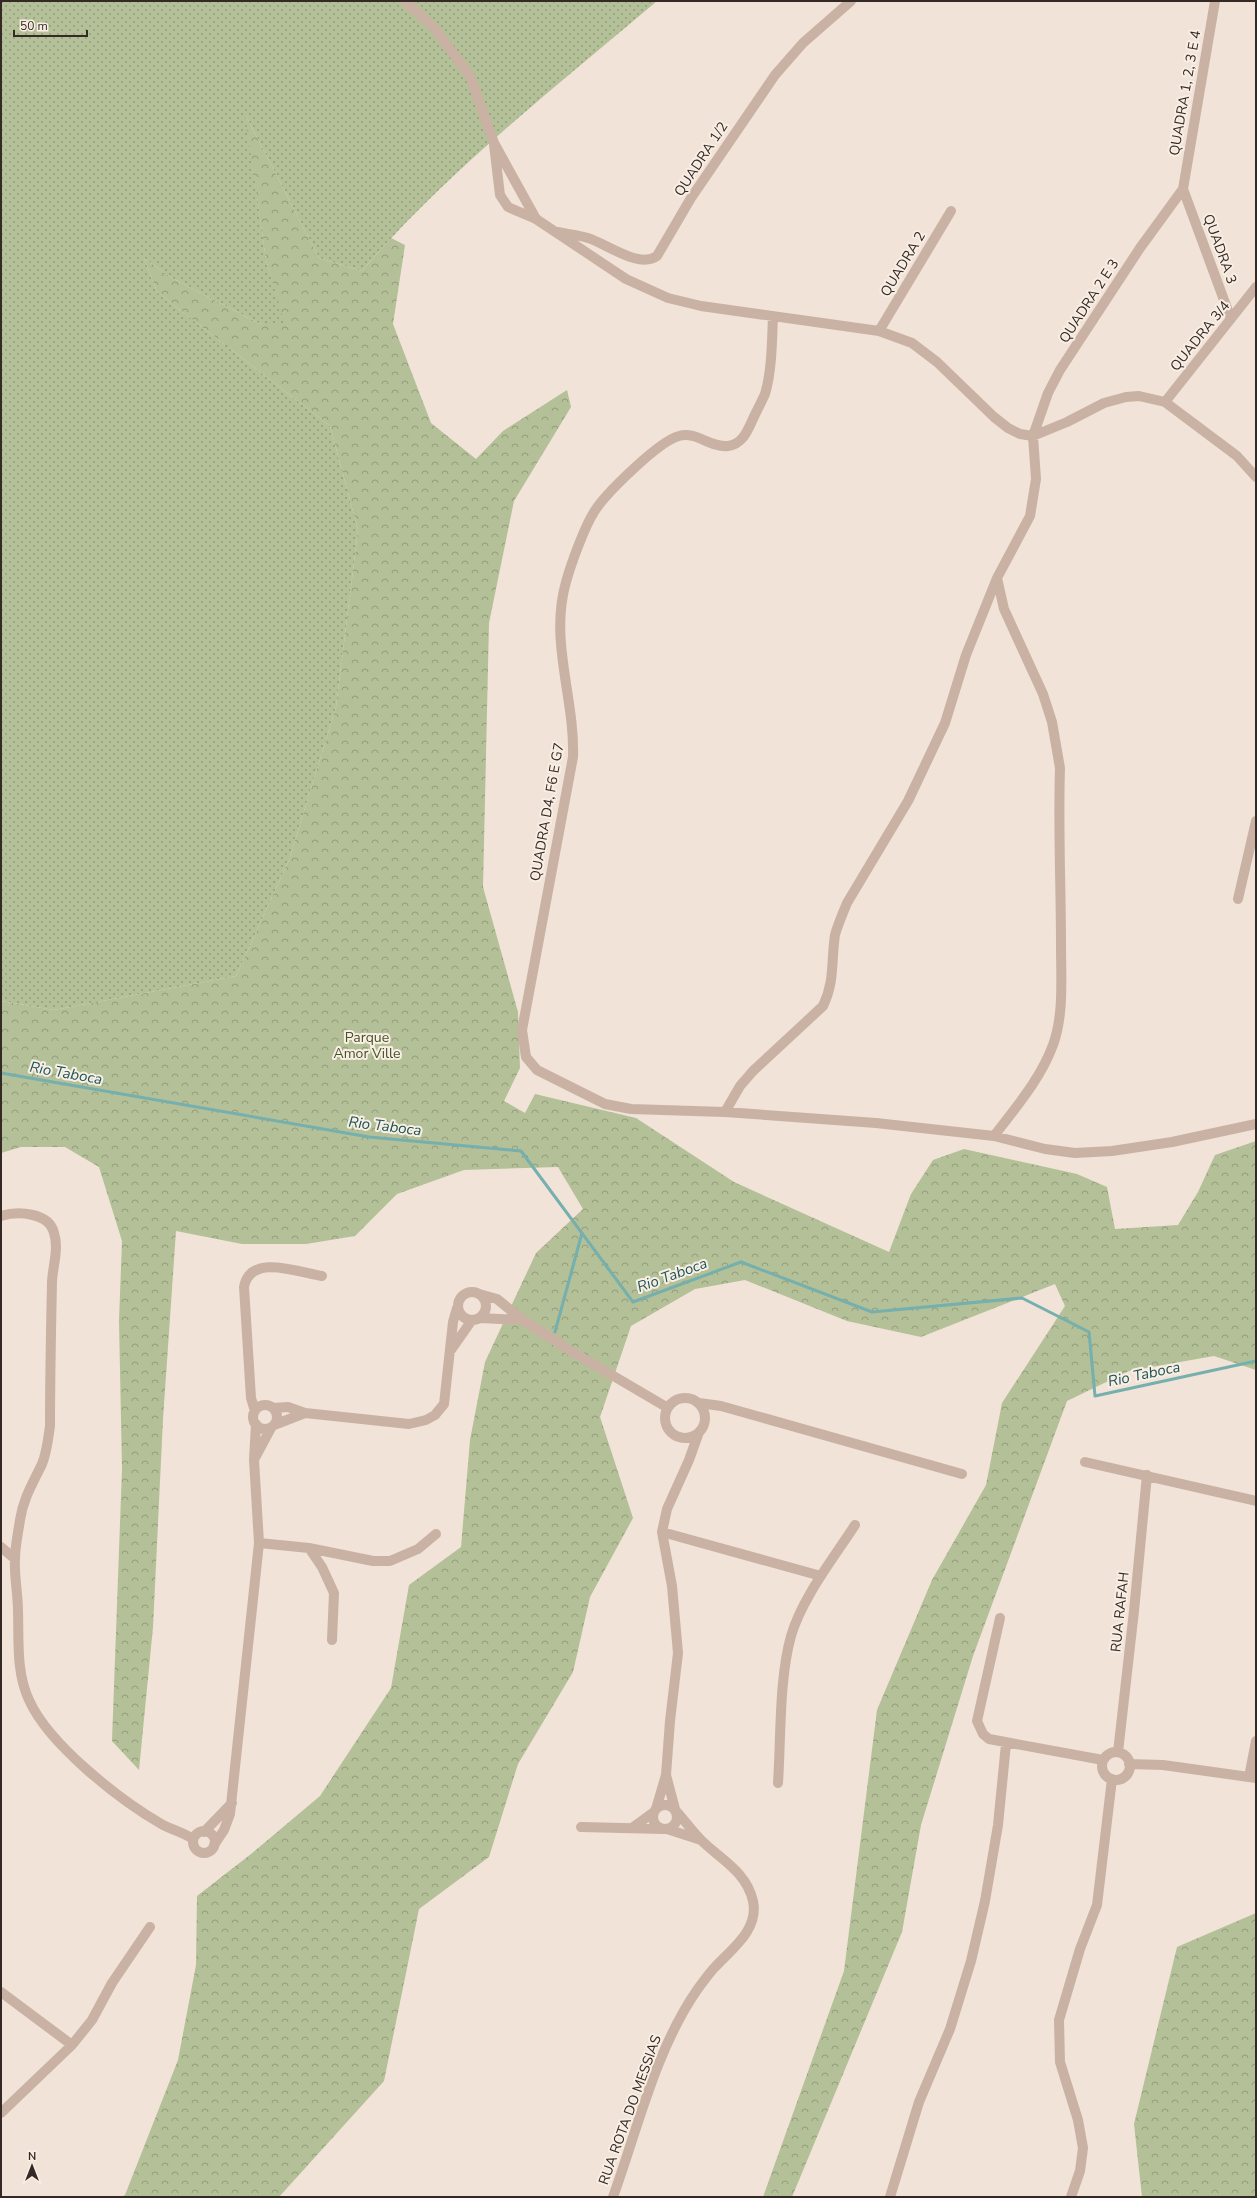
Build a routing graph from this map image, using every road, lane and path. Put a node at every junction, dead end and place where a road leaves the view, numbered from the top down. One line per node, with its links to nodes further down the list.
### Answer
1 (405, 1): 4 (street)
2 (851, 1): 8 (street, QUADRA 1/2)
3 (1215, 1): 5 (street, QUADRA 1, 2, 3 E 4)
4 (494, 143): 7 (street); 7 (street)
5 (1183, 189): 11 (street, QUADRA 3); 14 (street, QUADRA 2 E 3)
6 (951, 212): 12 (street, QUADRA 2)
7 (536, 219): 8 (street)
8 (553, 232): 10 (street)
9 (1256, 287): 11 (street, QUADRA 3/4)
10 (773, 316): 12 (street); 19 (street, QUADRA D4, F6 E G7)
11 (1231, 319): 13 (street, QUADRA 3/4)
12 (879, 331): 14 (street)
13 (1165, 402): 14 (street); 15 (street)
14 (1033, 436): 16 (street)
15 (1256, 477)
16 (997, 578): 19 (street); 21 (street)
17 (1256, 820): 18 (street)
18 (1238, 899)
19 (725, 1112): 21 (street)
20 (1256, 1124): 21 (street)
21 (994, 1136)
22 (1, 1216): 53 (street)
23 (322, 1276): 29 (street)
24 (479, 1294): 25 (street); 26 (street); 27 (street)
25 (458, 1308): 26 (street); 28 (street)
26 (476, 1319): 27 (street); 28 (street)
27 (523, 1320): 33 (street)
28 (450, 1352): 35 (street)
29 (251, 1391): 32 (street); 34 (street)
30 (698, 1403): 31 (street); 33 (street); 36 (street)
31 (721, 1406): 36 (street); 44 (street)
32 (270, 1407): 34 (street); 35 (street); 38 (street)
33 (668, 1408): 40 (street)
34 (255, 1411): 37 (street)
35 (305, 1412): 38 (street)
36 (705, 1420): 39 (street)
37 (256, 1424): 38 (street); 41 (street)
38 (272, 1427): 41 (street)
39 (698, 1432): 40 (street); 42 (street)
40 (682, 1437): 42 (street)
41 (254, 1460): 50 (street)
42 (689, 1460): 48 (street)
43 (1085, 1462): 45 (street)
44 (962, 1474)
45 (1147, 1476): 46 (street); 59 (street, RUA RAFAH)
46 (1256, 1501)
47 (854, 1525): 54 (street)
48 (662, 1532): 54 (street); 62 (street)
49 (436, 1534): 52 (street)
50 (259, 1543): 52 (street); 66 (street)
51 (1, 1547): 53 (street)
52 (310, 1548): 56 (street)
53 (15, 1559): 73 (street)
54 (821, 1576): 65 (street)
55 (1000, 1618): 58 (street)
56 (332, 1640)
57 (1256, 1741): 63 (street)
58 (1006, 1744): 60 (street); 81 (street)
59 (1118, 1752): 60 (street); 61 (street)
60 (1103, 1760): 64 (street)
61 (1129, 1764): 63 (street); 64 (street)
62 (666, 1775): 67 (street); 68 (street)
63 (1252, 1777)
64 (1112, 1779): 82 (street)
65 (778, 1783)
66 (232, 1803): 72 (street); 75 (street)
67 (655, 1810): 68 (street); 70 (street); 71 (street)
68 (676, 1811): 71 (street); 74 (street)
69 (581, 1827): 70 (street)
70 (632, 1828): 71 (street)
71 (665, 1829): 74 (street)
72 (204, 1832): 73 (street); 75 (street)
73 (193, 1839): 75 (street)
74 (701, 1840): 80 (street, RUA ROTA DO MESSIAS)
75 (214, 1845)
76 (150, 1926): 78 (street)
77 (1, 1992): 78 (street)
78 (72, 2045): 79 (street)
79 (1, 2113)
80 (613, 2197)
81 (890, 2197)
82 (1071, 2197)

